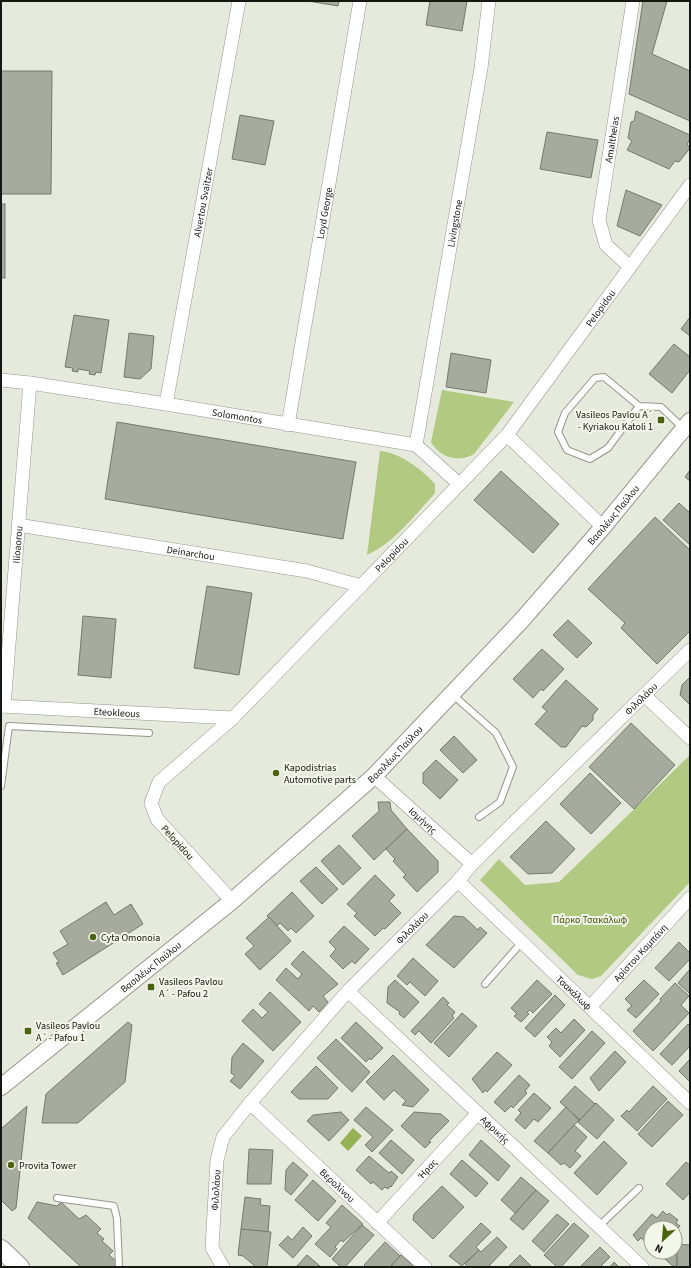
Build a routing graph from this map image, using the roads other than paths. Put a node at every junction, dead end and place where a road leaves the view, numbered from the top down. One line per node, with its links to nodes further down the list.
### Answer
1 (239, 1): 9 (street, Alvertou Svaitzer)
2 (360, 1): 11 (street, Loyd George)
3 (489, 1): 14 (street, Livingstone)
4 (633, 1): 6 (street, Amaltheias)
5 (690, 185): 6 (street, Pelopidou)
6 (630, 267): 13 (street, Pelopidou)
7 (1, 380): 8 (street, Solomontos)
8 (30, 383): 9 (street, Solomontos); 16 (street, Ilioaorou)
9 (166, 404): 11 (street, Solomontos)
10 (639, 406): 10 (lane); 12 (lane)
11 (288, 425): 14 (street, Solomontos)
12 (688, 425): 17 (street, Βασιλέως Παύλου)
13 (507, 435): 15 (street, Pelopidou); 17 (street)
14 (416, 445): 15 (street)
15 (459, 484): 18 (street, Pelopidou)
16 (18, 525): 18 (street, Deinarchou); 22 (street, Ilioaorou)
17 (603, 527): 20 (street, Βασιλέως Παύλου)
18 (361, 586): 23 (street, Pelopidou)
19 (690, 650): 21 (street, Φιλολάου)
20 (452, 694): 26 (street, Βασιλέως Παύλου); 28 (lane)
21 (644, 695): 25 (street); 29 (street, Φιλολάου)
22 (3, 706): 23 (street, Eteokleous)
23 (233, 718): 31 (street, Pelopidou)
24 (149, 733): 27 (lane)
25 (690, 738)
26 (374, 776): 29 (street, Ισμήνης); 31 (street, Βασιλέως Παύλου)
27 (1, 786)
28 (479, 816)
29 (472, 864): 30 (street, Φιλολάου)
30 (458, 881): 33 (street, Τσακάλωφ); 35 (street, Φιλολάου)
31 (232, 901): 37 (street, Βασιλέως Παύλου)
32 (687, 906): 36 (street, Αρίστου Καμπάνη)
33 (522, 942): 34 (lane); 36 (street, Τσακάλωφ)
34 (485, 984)
35 (348, 991): 38 (street, Φιλολάου); 40 (street, Αφρικής)
36 (590, 1007): 39 (street, Τσακάλωφ)
37 (1, 1088)
38 (250, 1103): 43 (street, Βερολίνου); 48 (street, Φιλολάου)
39 (690, 1103)
40 (477, 1114): 43 (street, Ήρας); 44 (street, Αφρικής)
41 (639, 1188): 44 (lane)
42 (57, 1198): 47 (lane)
43 (377, 1223): 49 (street, Βερολίνου)
44 (599, 1226): 50 (street, Αφρικής)
45 (1, 1249): 46 (main road)
46 (20, 1267)
47 (119, 1267)
48 (223, 1267)
49 (425, 1267)
50 (642, 1267)

